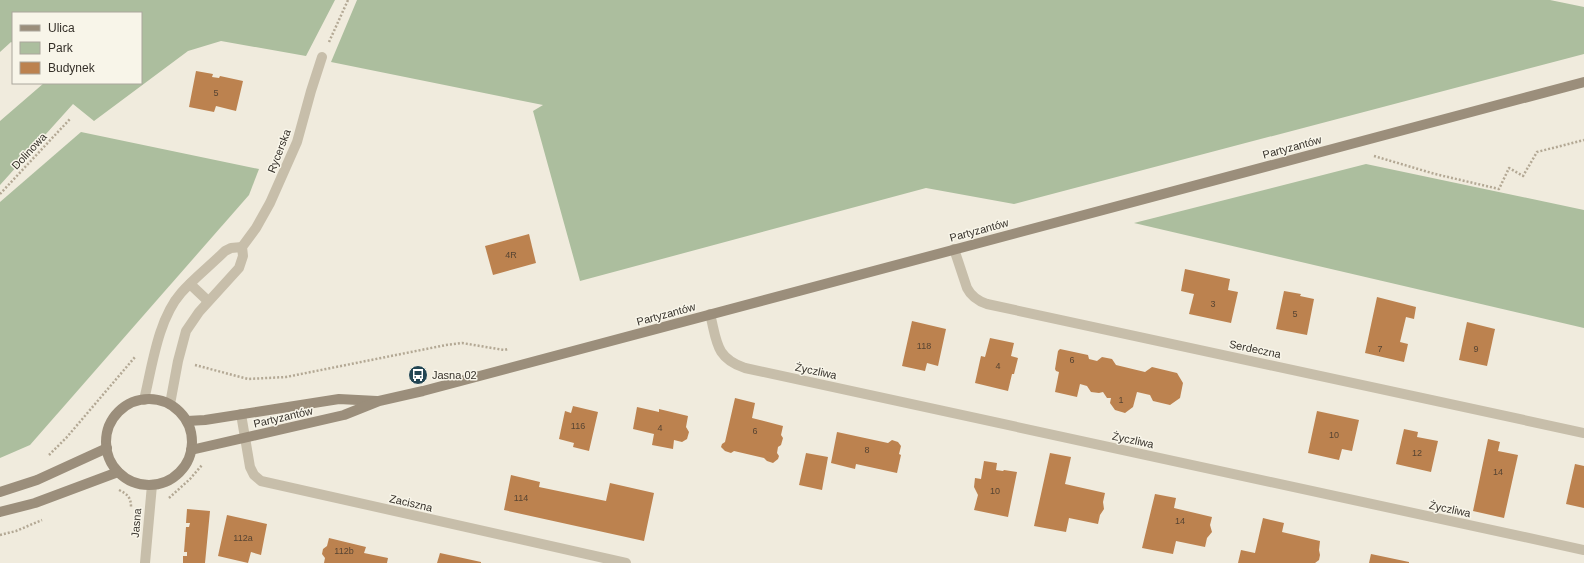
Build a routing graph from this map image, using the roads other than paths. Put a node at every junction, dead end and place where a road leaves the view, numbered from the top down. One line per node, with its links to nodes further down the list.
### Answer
1 (322, 58): 3 (street, Rycerska)
2 (1584, 82): 4 (street, Partyzantów)
3 (242, 247): 5 (street); 6 (street, Rycerska)
4 (954, 249): 7 (street, Partyzantów); 13 (street, Serdeczna)
5 (190, 284): 6 (street); 8 (street)
6 (208, 301): 10 (street, Rycerska)
7 (710, 314): 9 (street, Partyzantów); 21 (street, Życzliwa)
8 (144, 400): 10 (street); 15 (street)
9 (379, 401): 11 (street, Partyzantów); 14 (street, Partyzantów)
10 (170, 404): 12 (street)
11 (241, 414): 12 (street, Partyzantów); 14 (street, Zaciszna)
12 (187, 420): 16 (street)
13 (1584, 433)
14 (245, 439): 16 (street, Partyzantów); 23 (street, Zaciszna)
15 (107, 448): 17 (street); 19 (street)
16 (191, 450): 18 (street)
17 (118, 472): 18 (street); 20 (street)
18 (152, 485): 22 (street, Jasna)
19 (0, 492)
20 (0, 512)
21 (1584, 550)
22 (145, 563)
23 (626, 563)

